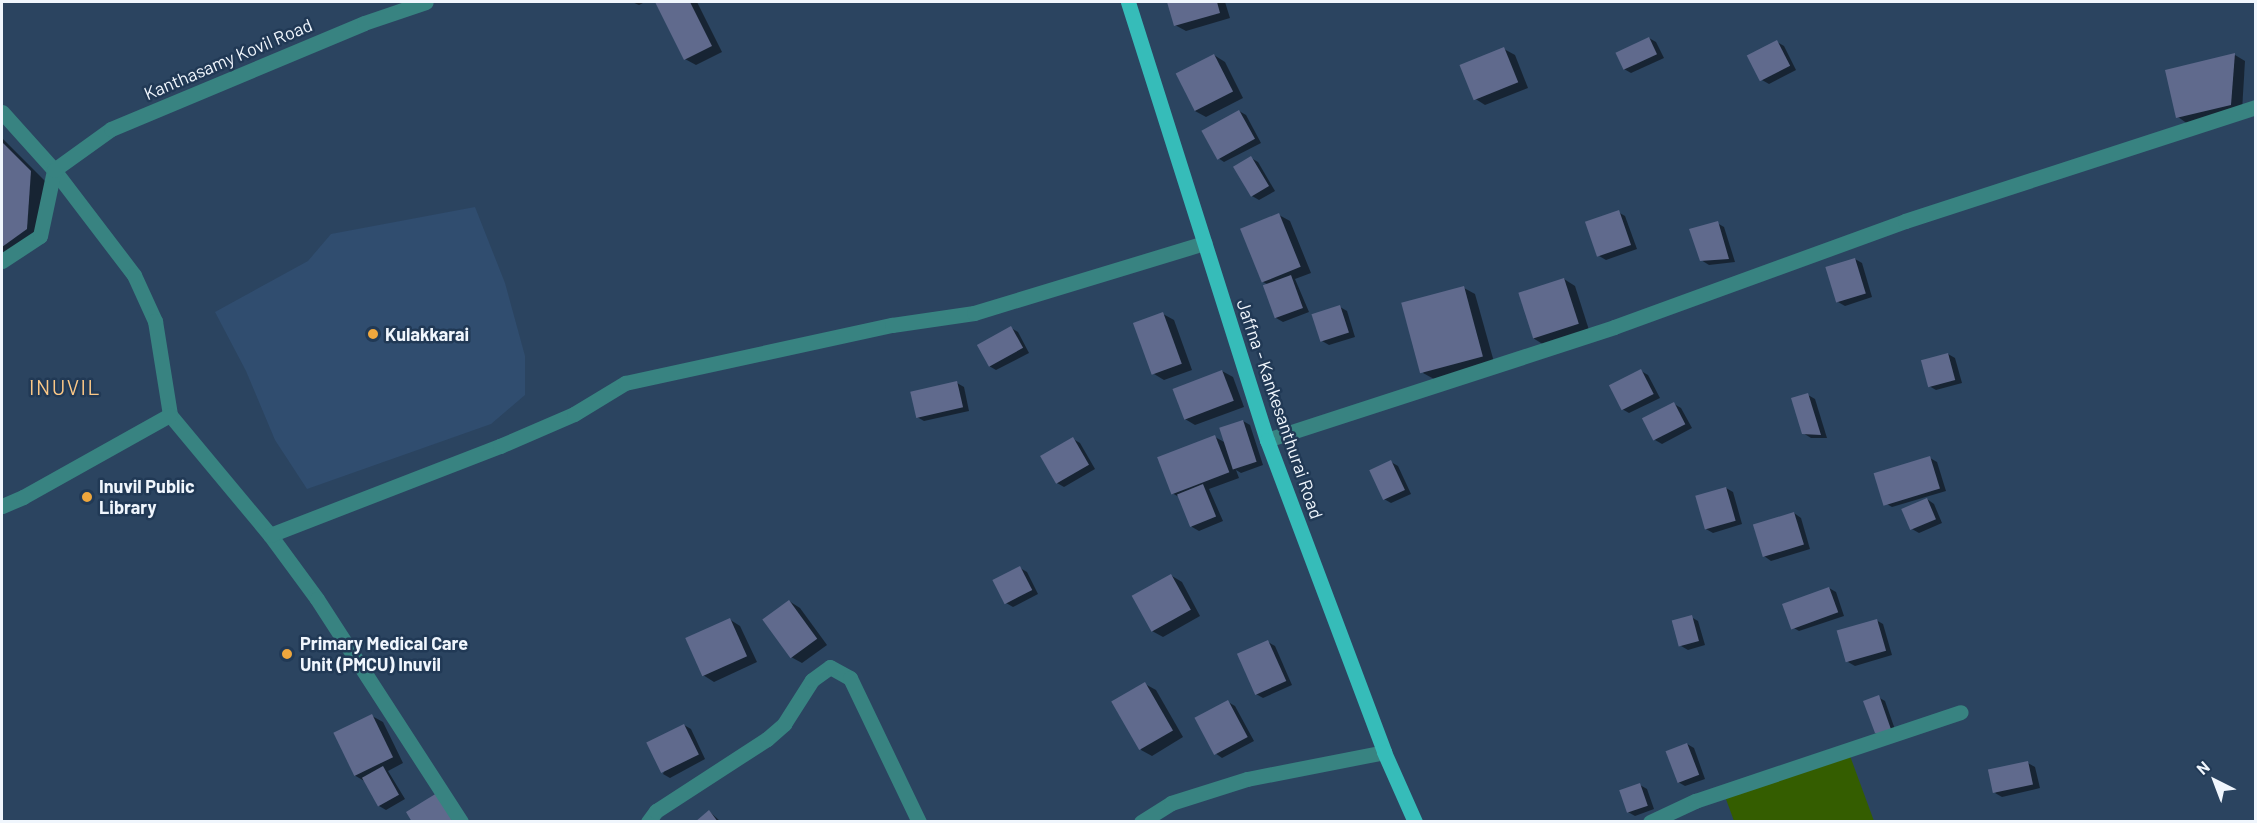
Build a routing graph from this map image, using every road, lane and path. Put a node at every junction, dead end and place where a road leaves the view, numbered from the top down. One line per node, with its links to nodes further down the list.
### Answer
1 (426, 2): 5 (street, Kanthasamy Kovil Road)
2 (1128, 2): 6 (main road, Jaffna - Kankesanthurai Road)
3 (2256, 107): 9 (street)
4 (2, 112): 5 (street)
5 (54, 170): 7 (street); 8 (street)
6 (1205, 243): 9 (main road, Jaffna - Kankesanthurai Road); 11 (street)
7 (2, 261)
8 (170, 415): 10 (street); 11 (street)
9 (1267, 440): 13 (main road, Jaffna - Kankesanthurai Road)
10 (2, 506)
11 (270, 536): 14 (street)
12 (1961, 712): 19 (street)
13 (1384, 752): 17 (street); 18 (main road, Jaffna - Kankesanthurai Road)
14 (461, 822)
15 (648, 822): 16 (street)
16 (919, 822)
17 (1141, 822)
18 (1415, 822)
19 (1650, 822)

